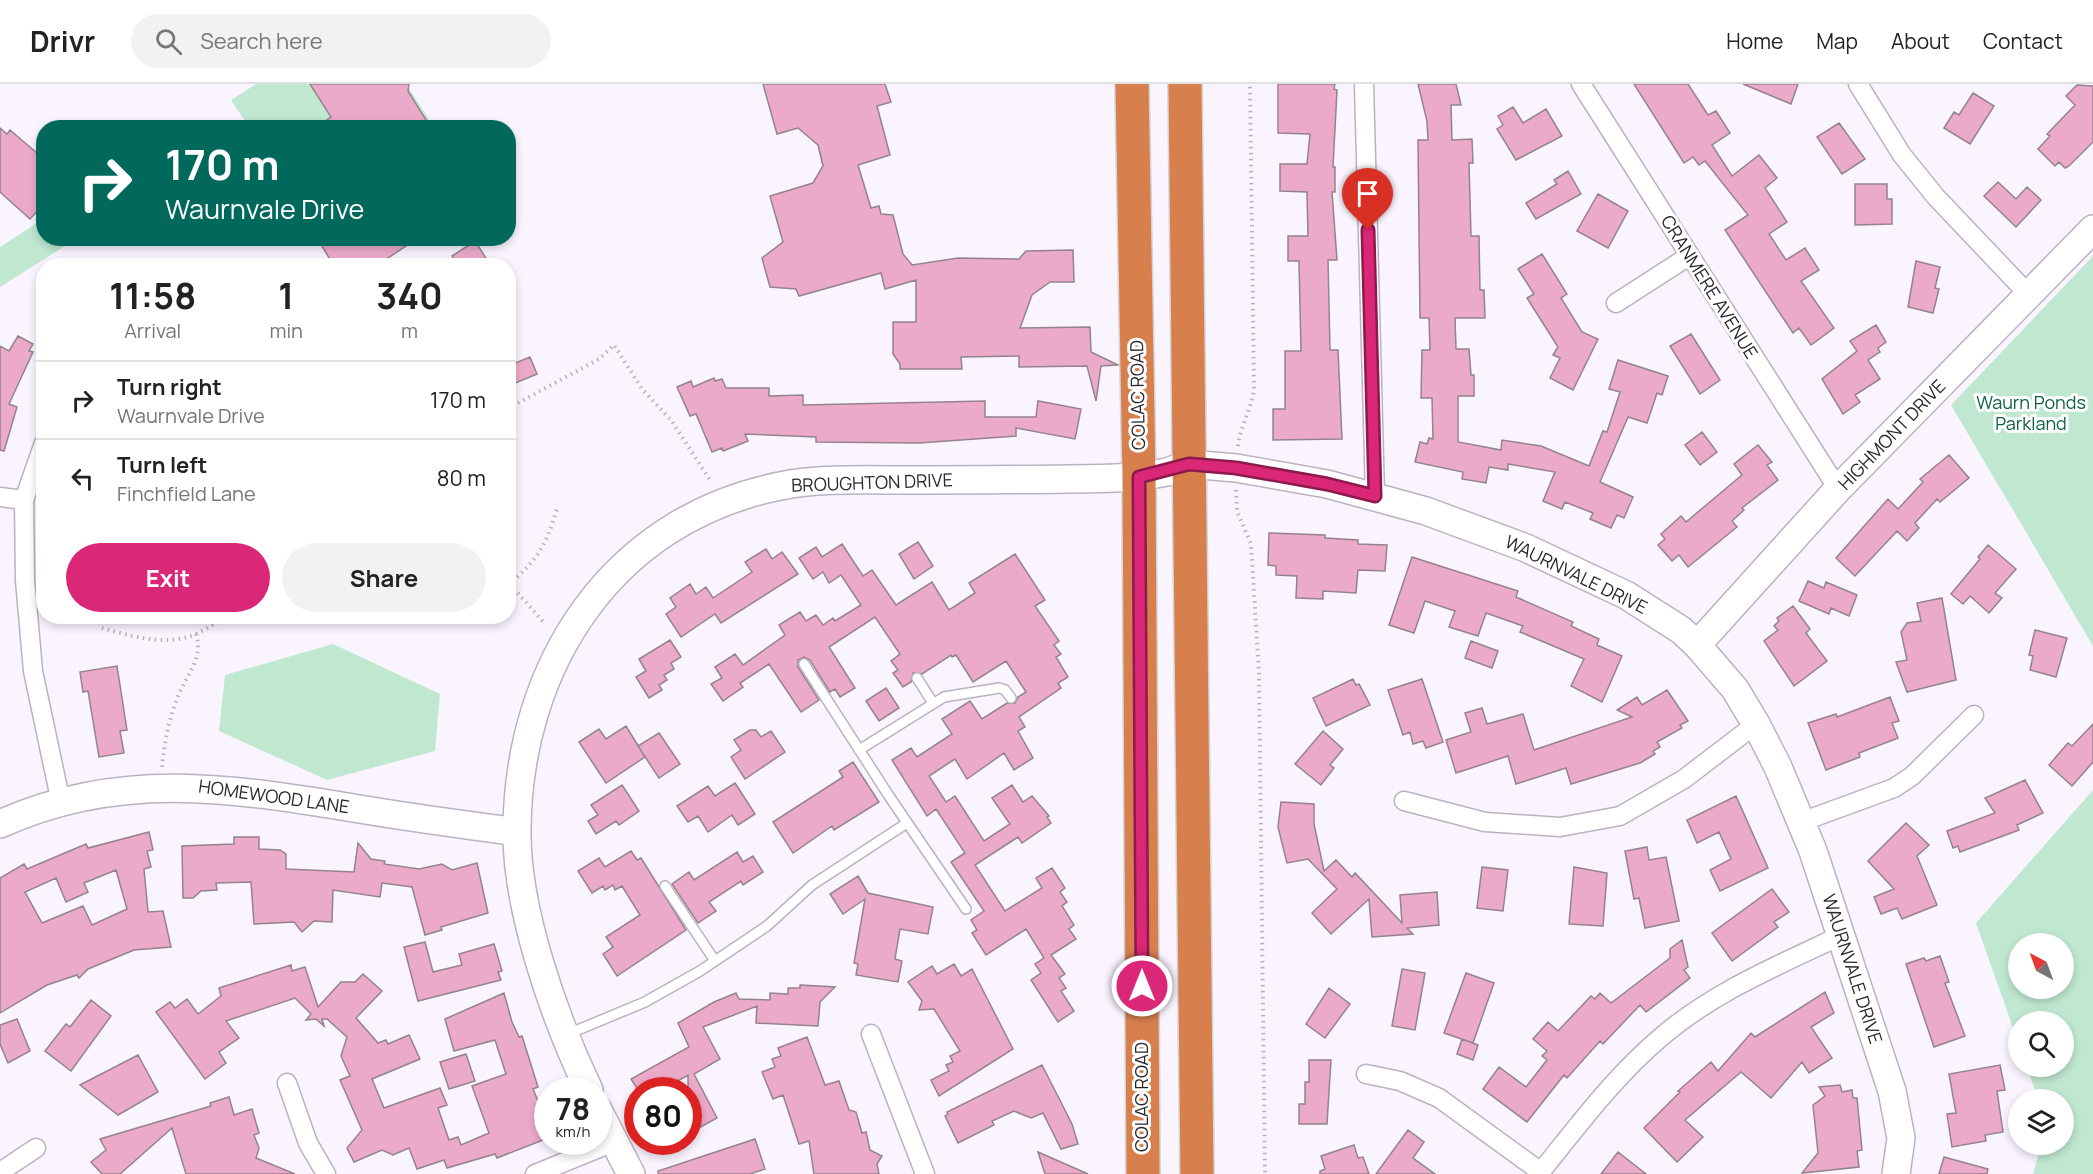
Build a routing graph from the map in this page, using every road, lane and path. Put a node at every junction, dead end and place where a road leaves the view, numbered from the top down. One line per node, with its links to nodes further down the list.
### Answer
1 (1132, 84): 14 (highway, COLAC ROAD)
2 (1185, 84): 14 (highway, COLAC ROAD)
3 (1250, 84): 13 (path)
4 (1364, 84): 17 (street)
5 (1581, 84): 8 (street, CRANMERE AVENUE)
6 (1858, 84): 9 (street)
7 (2093, 229): 9 (street, HIGHMONT DRIVE)
8 (1689, 256): 10 (street); 16 (street, CRANMERE AVENUE)
9 (2029, 295): 16 (street, HIGHMONT DRIVE)
10 (1616, 303)
11 (518, 403): 15 (path)
12 (36, 466): 19 (street)
13 (1236, 468): 14 (street, WAURNVALE DRIVE); 17 (street, WAURNVALE DRIVE); 62 (path)
14 (1165, 471): 41 (street, BROUGHTON DRIVE); 60 (highway, COLAC ROAD); 61 (highway, COLAC ROAD)
15 (710, 480)
16 (1838, 489): 27 (street, HIGHMONT DRIVE)
17 (1375, 496): 27 (street, WAURNVALE DRIVE)
18 (0, 497): 19 (street)
19 (24, 500): 37 (street)
20 (557, 508): 21 (path)
21 (516, 579)
22 (516, 593): 24 (path)
23 (215, 624): 26 (path)
24 (545, 624)
25 (102, 627): 26 (path)
26 (196, 634): 35 (path)
27 (1697, 645): 33 (street, WAURNVALE DRIVE)
28 (804, 664): 34 (lane)
29 (917, 678): 31 (lane)
30 (1011, 698): 31 (lane)
31 (933, 703): 34 (lane)
32 (1974, 715): 38 (street)
33 (1756, 723): 36 (street); 38 (street, WAURNVALE DRIVE)
34 (859, 750): 39 (lane)
35 (162, 769)
36 (1404, 801)
37 (61, 803): 40 (street, HOMEWOOD LANE); 41 (street, HOMEWOOD LANE)
38 (1801, 822): 44 (street, WAURNVALE DRIVE)
39 (908, 823): 43 (lane); 45 (lane)
40 (0, 824)
41 (517, 832): 47 (street, BROUGHTON DRIVE)
42 (664, 886): 45 (lane)
43 (966, 909)
44 (1842, 935): 55 (street); 63 (street, WAURNVALE DRIVE)
45 (715, 961): 47 (lane)
46 (871, 1034): 59 (street)
47 (566, 1035): 49 (street, BROUGHTON DRIVE)
48 (1366, 1074): 55 (street)
49 (584, 1077)
50 (287, 1083): 56 (street)
51 (612, 1138): 52 (street)
52 (614, 1142): 57 (street); 58 (street)
53 (36, 1148): 54 (street)
54 (0, 1172)
55 (1540, 1173)
56 (326, 1174)
57 (535, 1174)
58 (631, 1174)
59 (924, 1174)
60 (1143, 1174)
61 (1197, 1174)
62 (1265, 1174)
63 (1896, 1174)

